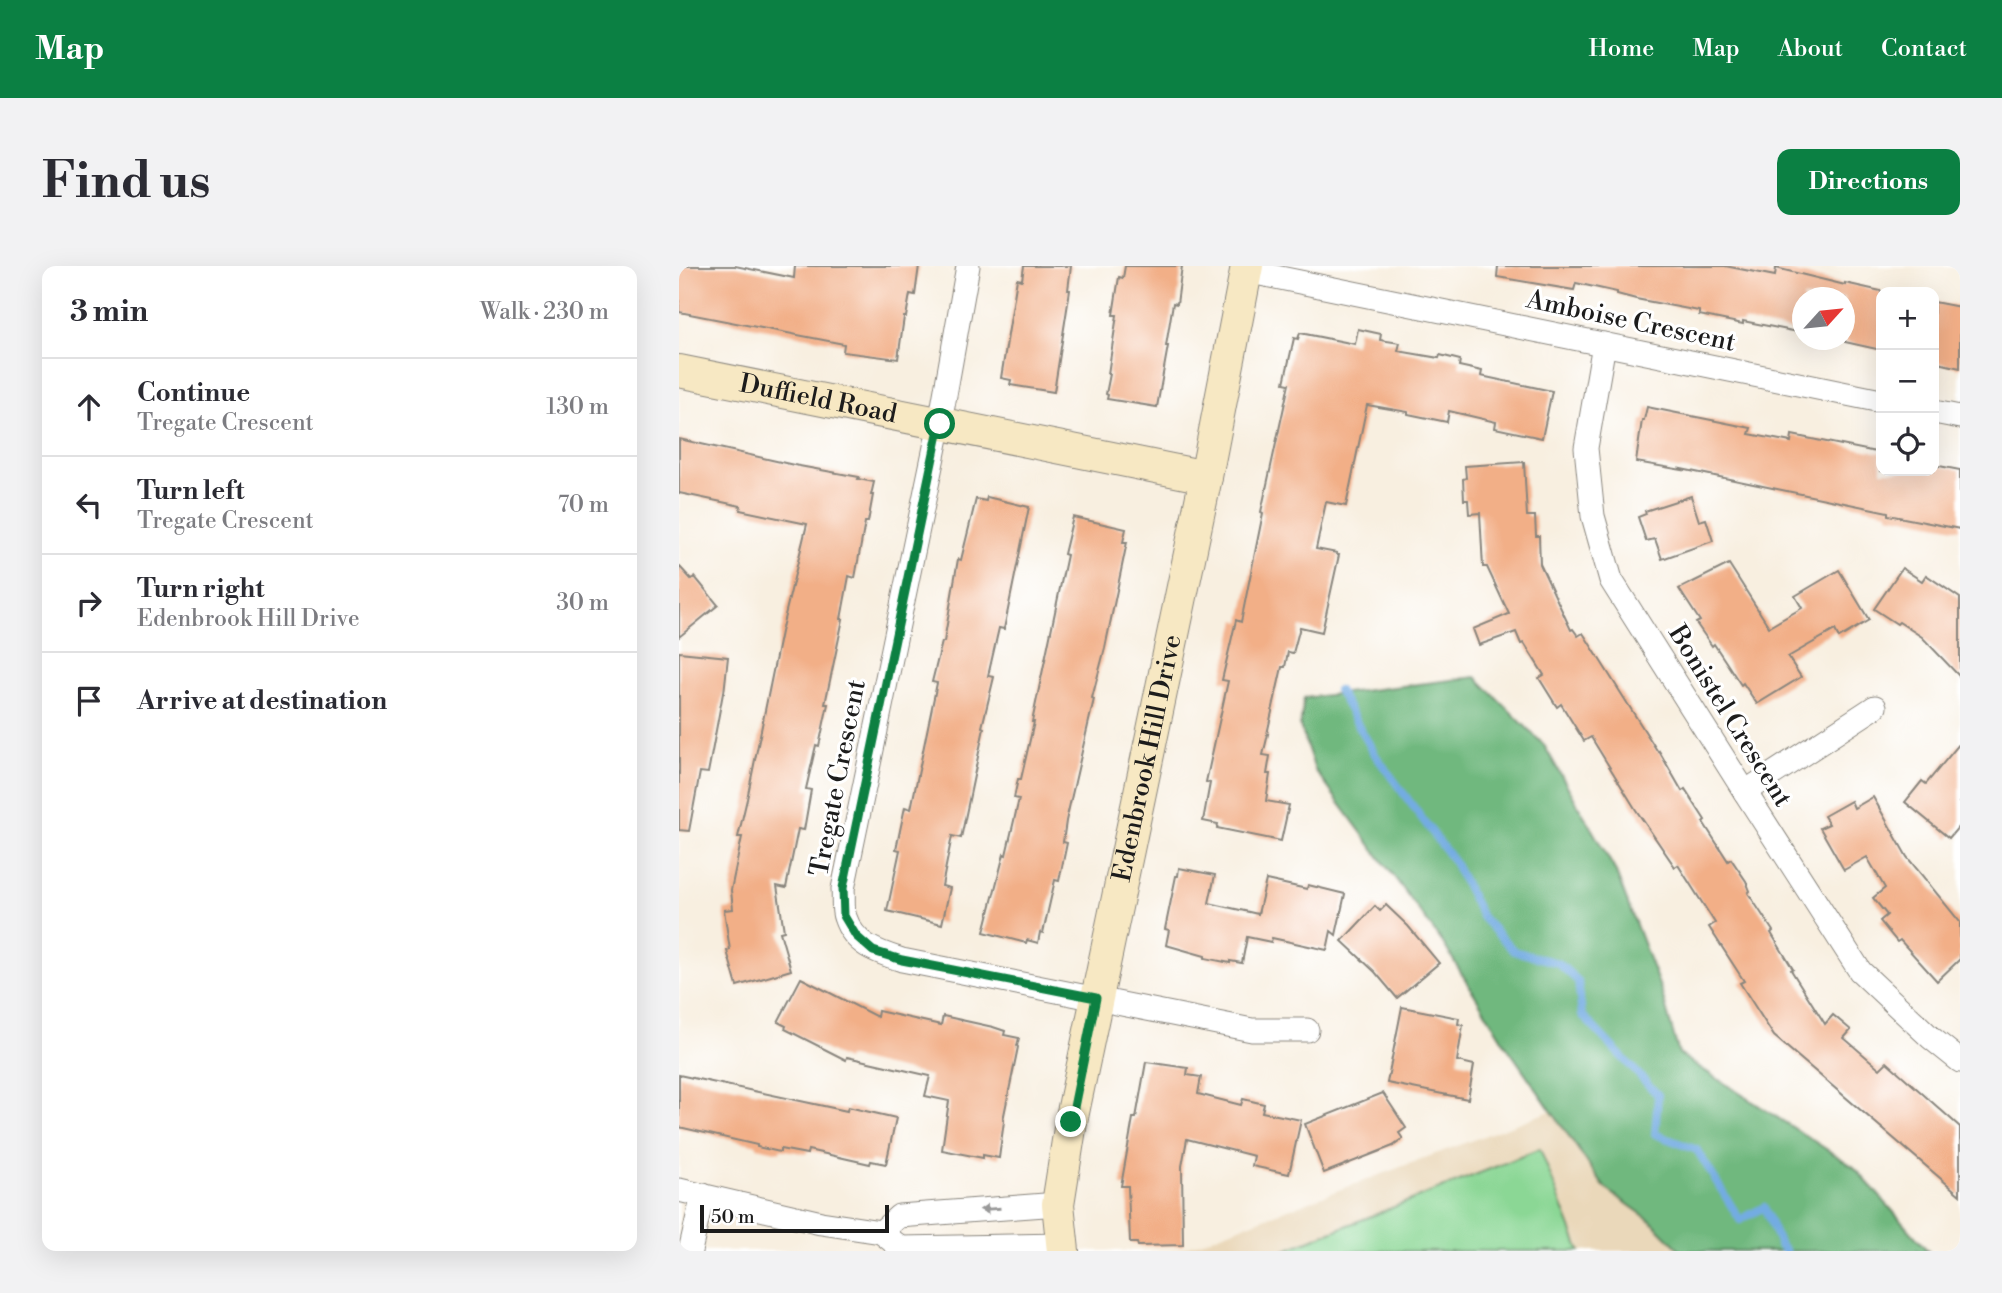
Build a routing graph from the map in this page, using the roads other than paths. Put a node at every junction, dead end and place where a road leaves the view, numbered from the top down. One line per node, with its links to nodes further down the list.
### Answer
1 (968, 266): 8 (street, Tregate Crescent)
2 (1247, 268): 3 (street, Amboise Crescent); 9 (street, Edenbrook Hill Drive)
3 (1604, 344): 5 (street, Amboise Crescent); 11 (street, Bonistel Crescent)
4 (679, 371): 8 (street, Duffield Road)
5 (1876, 400)
6 (1939, 413): 7 (street)
7 (1960, 417)
8 (940, 424): 9 (street, Duffield Road); 12 (street, Tregate Crescent)
9 (1206, 477): 12 (street, Edenbrook Hill Drive)
10 (1875, 707): 11 (street)
11 (1745, 792): 14 (street, Bonistel Crescent)
12 (1096, 998): 13 (street, Tregate Crescent); 17 (street, Edenbrook Hill Drive)
13 (1307, 1030)
14 (1960, 1061)
15 (679, 1190): 16 (street)
16 (703, 1195): 18 (street); 20 (street)
17 (1058, 1204): 18 (street, one-way to 18); 19 (street, Edenbrook Hill Drive)
18 (881, 1232): 19 (street)
19 (1062, 1248)
20 (690, 1251)

